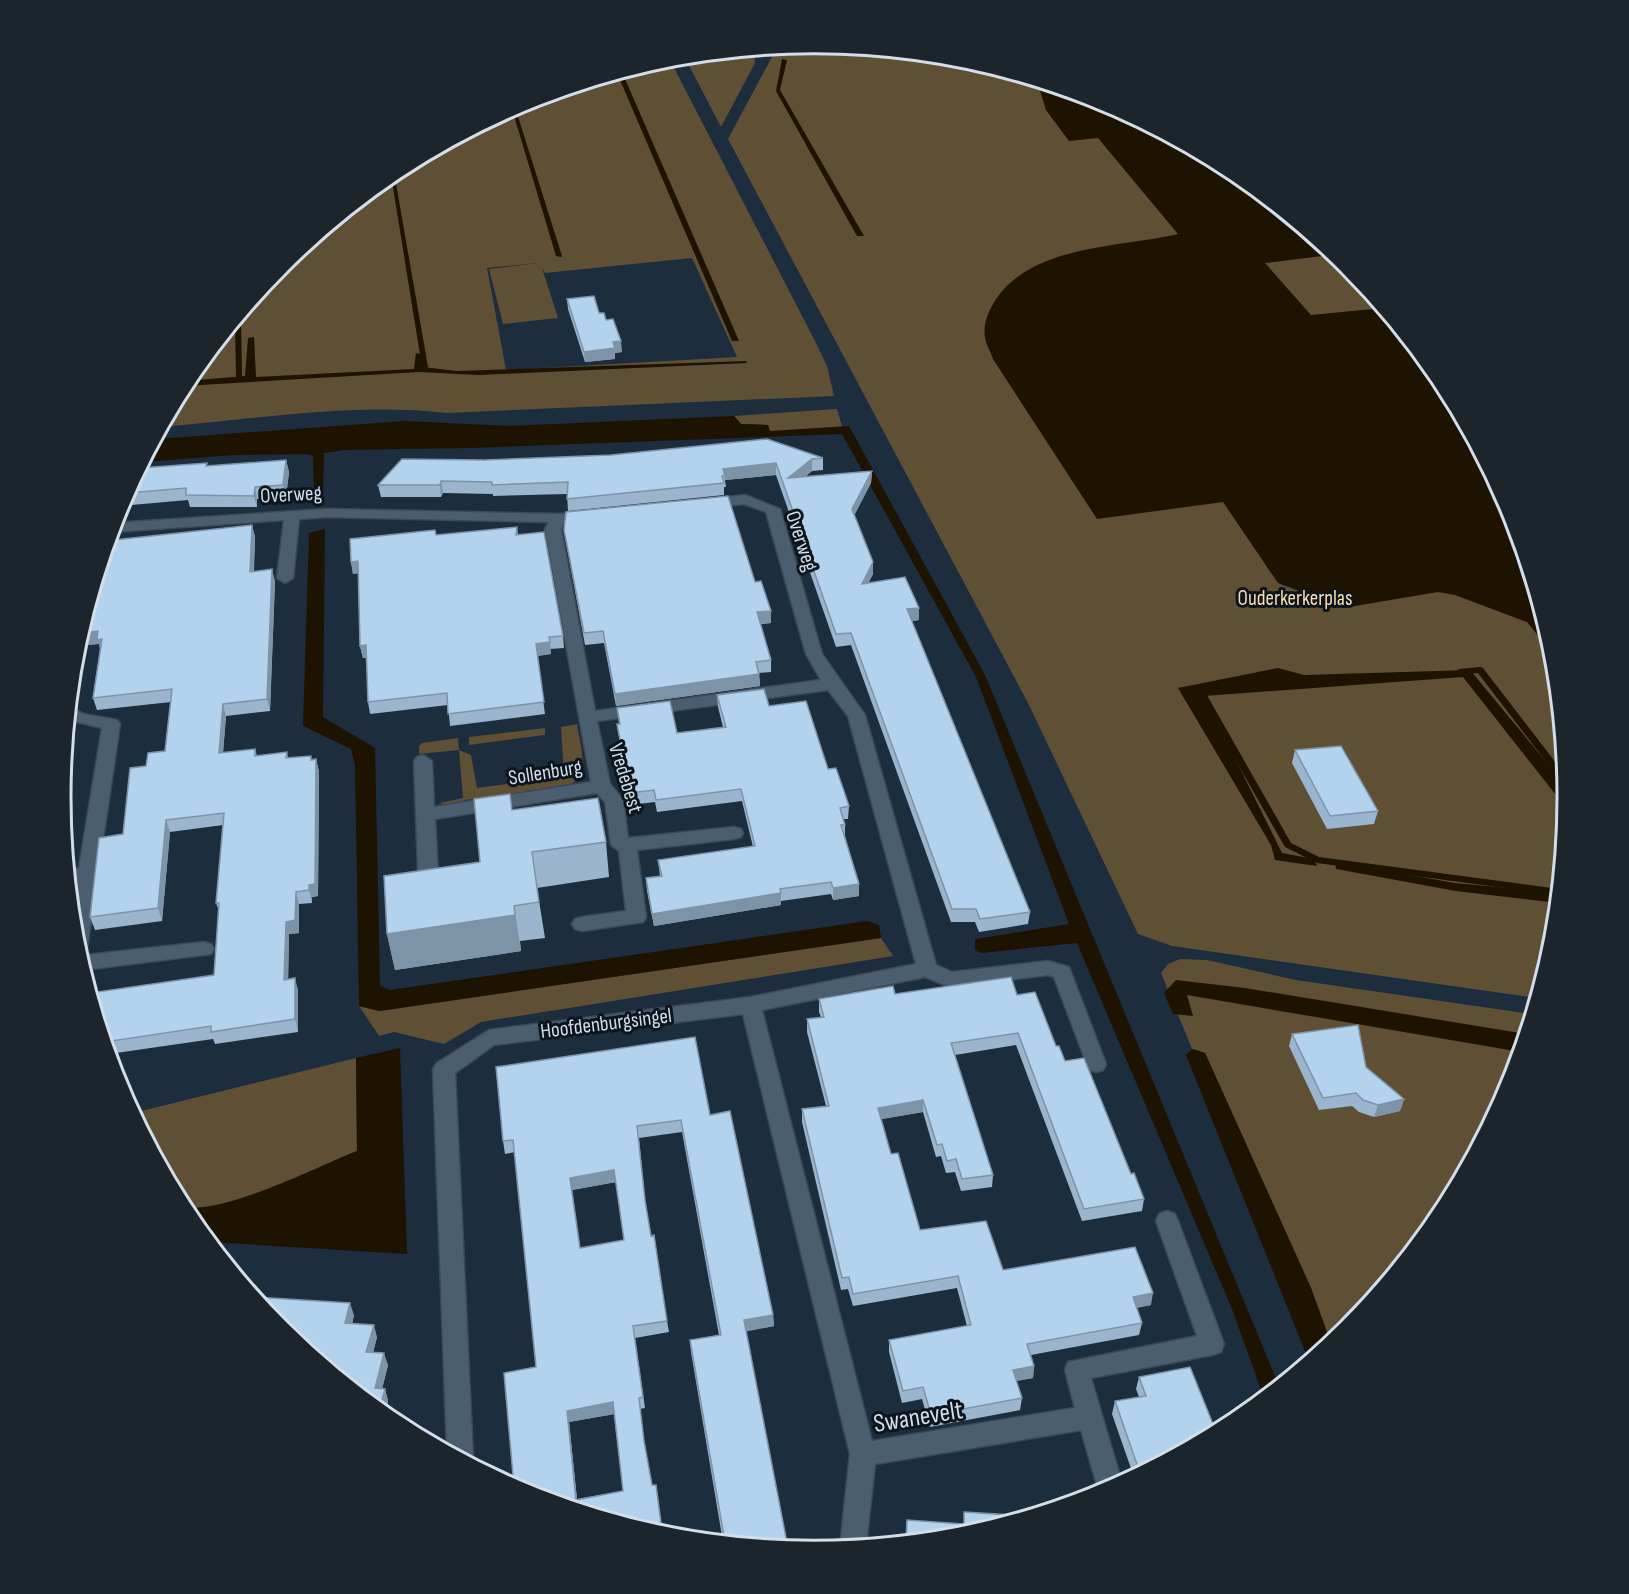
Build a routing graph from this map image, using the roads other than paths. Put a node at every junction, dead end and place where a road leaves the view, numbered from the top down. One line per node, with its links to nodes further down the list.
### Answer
1 (687, 505): 7 (street, Overweg)
2 (605, 513): 4 (street, Overweg)
3 (292, 514): 4 (street, Overweg); 5 (street, Overweg); 6 (street)
4 (559, 518): 9 (street, Vredebest)
5 (123, 527)
6 (285, 578)
7 (832, 684): 9 (street, Vredebest); 21 (street, Overweg)
8 (76, 717): 15 (street)
9 (588, 717): 11 (street, Vredebest)
10 (423, 760): 12 (street)
11 (601, 786): 12 (street, Sollenburg); 14 (street, Vredebest)
12 (426, 814): 17 (street)
13 (734, 833): 14 (street, Vredebest)
14 (627, 844): 18 (street)
15 (78, 875): 16 (street)
16 (78, 894)
17 (429, 894)
18 (582, 924)
19 (204, 949): 20 (street)
20 (91, 962)
21 (927, 969): 22 (street, Hoofdenburgsingel); 23 (street)
22 (751, 1005): 26 (street, Hoofdenburgsingel); 27 (street, Swanevelt)
23 (1096, 1064)
24 (1167, 1221): 25 (street)
25 (1090, 1417): 27 (street, Swanevelt); 28 (street)
26 (460, 1449)
27 (863, 1454): 29 (street)
28 (1108, 1479)
29 (854, 1538)

